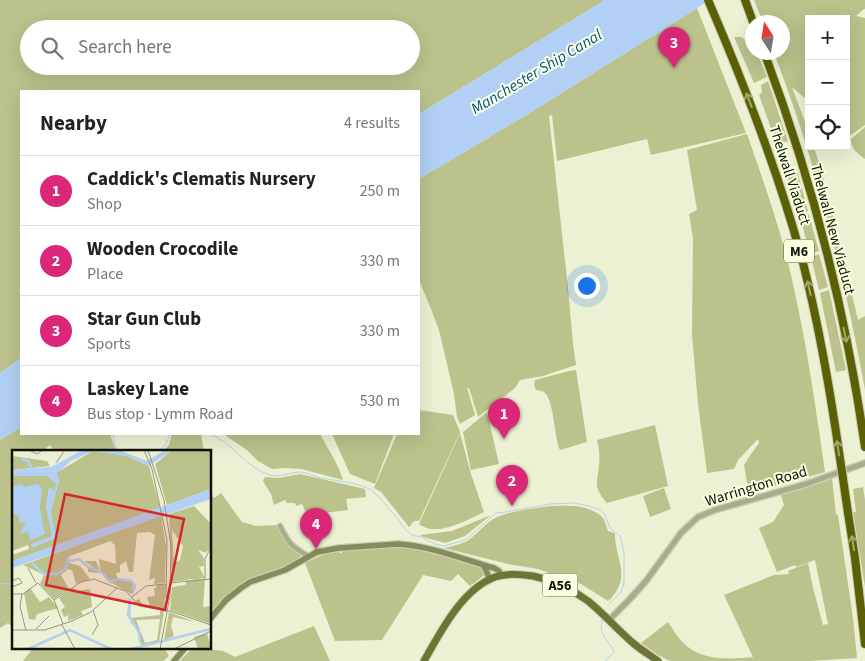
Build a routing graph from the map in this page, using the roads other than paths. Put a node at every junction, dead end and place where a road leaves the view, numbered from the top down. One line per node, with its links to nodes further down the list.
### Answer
1 (708, 0): 14 (highway, Thelwall Viaduct / M6, one-way to 1, bridge)
2 (745, 0): 3 (highway)
3 (750, 15)
4 (767, 60): 5 (highway, Thelwall New Viaduct / M6, one-way to 5)
5 (865, 447)
6 (865, 463): 13 (street, Warrington Road)
7 (280, 526): 8 (street)
8 (308, 556): 9 (main road); 12 (main road)
9 (483, 565): 10 (main road); 11 (main road)
10 (501, 576): 11 (main road, A56); 13 (main road, A56)
11 (490, 580): 17 (main road, A56)
12 (211, 617)
13 (609, 620): 18 (main road, A56)
14 (865, 644)
15 (185, 648): 16 (main road)
16 (174, 661)
17 (424, 661)
18 (658, 661)

